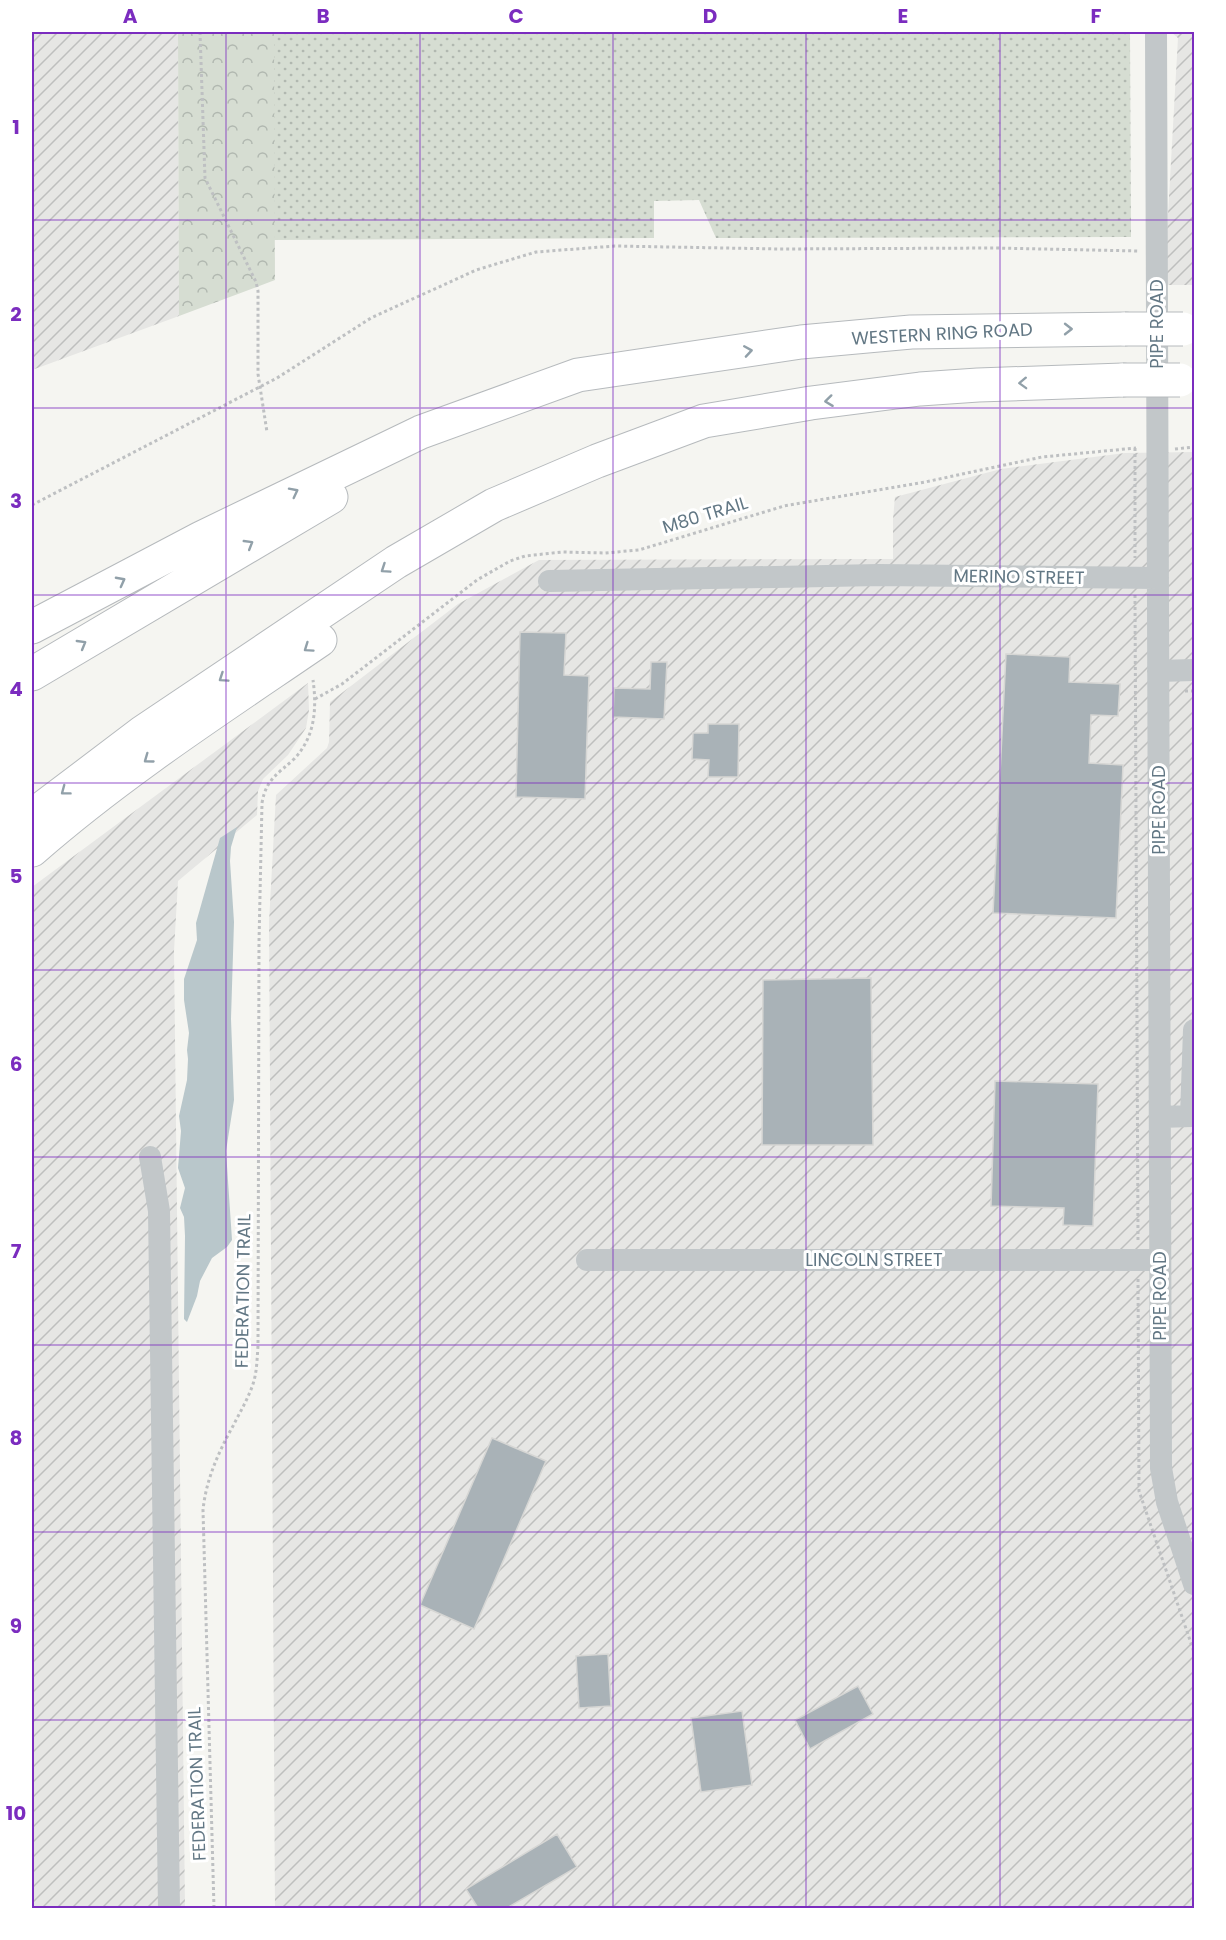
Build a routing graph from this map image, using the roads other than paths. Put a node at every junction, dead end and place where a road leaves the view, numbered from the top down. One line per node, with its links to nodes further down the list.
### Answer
1 (1155, 32): 6 (street, PIPE ROAD)
2 (1189, 329): 3 (highway, WESTERN RING ROAD, one-way to 2, bridge)
3 (690, 360): 8 (highway, one-way to 3); 11 (highway, one-way to 3)
4 (1187, 380): 5 (highway, one-way to 5, bridge)
5 (704, 421): 12 (highway, one-way to 12); 13 (highway, one-way to 13)
6 (1158, 578): 7 (street, MERINO STREET); 10 (street, PIPE ROAD)
7 (549, 581)
8 (32, 627)
9 (1194, 670): 10 (street)
10 (1158, 671): 15 (street, PIPE ROAD)
11 (32, 674)
12 (32, 816)
13 (32, 850)
14 (1194, 1030): 15 (street); 16 (street)
15 (1159, 1042): 16 (street, PIPE ROAD)
16 (1160, 1117): 19 (street, PIPE ROAD)
17 (150, 1157): 21 (street)
18 (587, 1260): 19 (street, LINCOLN STREET)
19 (1160, 1260): 20 (street, PIPE ROAD)
20 (1194, 1584)
21 (169, 1908)

